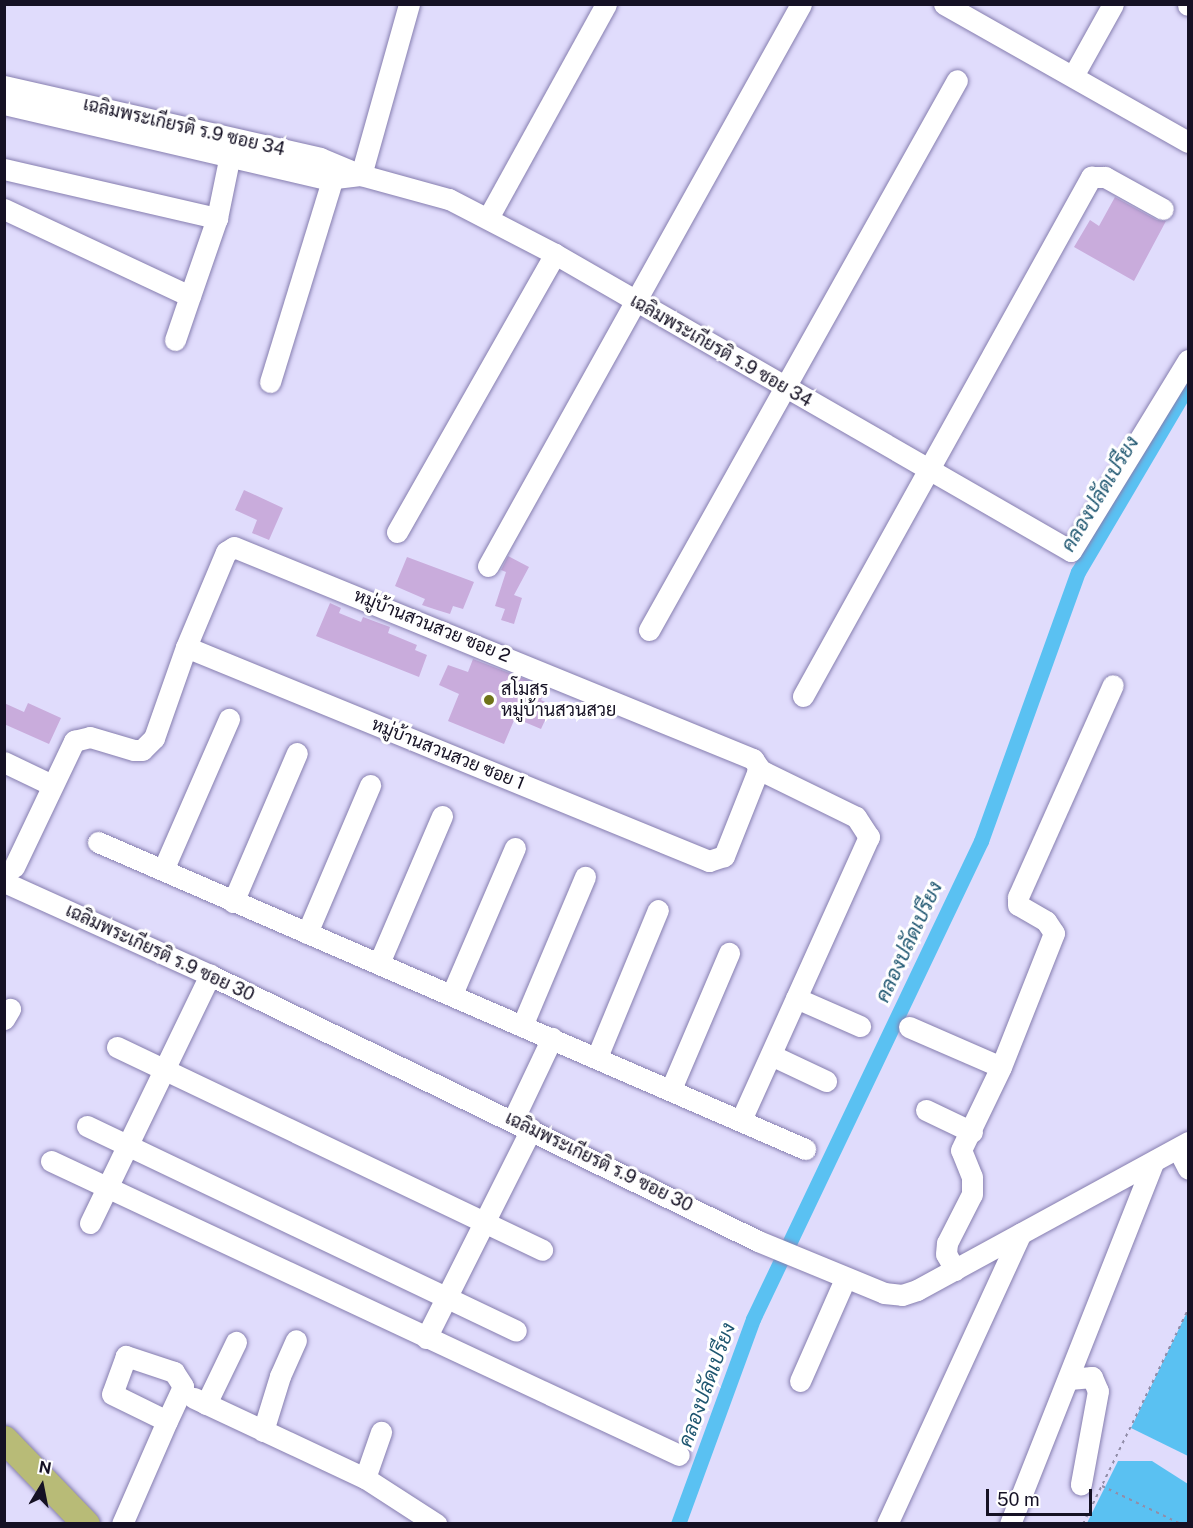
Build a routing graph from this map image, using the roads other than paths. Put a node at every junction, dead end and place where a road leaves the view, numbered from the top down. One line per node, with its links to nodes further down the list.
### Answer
1 (409, 4): 14 (street)
2 (606, 4): 18 (street)
3 (801, 4): 21 (street)
4 (944, 4): 6 (street)
5 (1113, 4): 6 (street)
6 (1073, 76): 10 (street)
7 (957, 80): 25 (street)
8 (4, 86): 11 (street, เฉลิมพระเกียรติ ร.9 ซอย 34)
9 (4, 104): 11 (street, เฉลิมพระเกียรติ ร.9 ซอย 34)
10 (1188, 142)
11 (232, 148): 13 (street, เฉลิมพระเกียรติ ร.9 ซอย 34); 17 (street)
12 (4, 169): 17 (street)
13 (335, 172): 14 (street, เฉลิมพระเกียรติ ร.9 ซอย 34); 24 (street)
14 (361, 175): 18 (street, เฉลิมพระเกียรติ ร.9 ซอย 34)
15 (4, 209): 20 (street)
16 (1163, 209): 26 (street)
17 (217, 218): 20 (street)
18 (488, 218): 19 (street, เฉลิมพระเกียรติ ร.9 ซอย 34)
19 (555, 254): 21 (street, เฉลิมพระเกียรติ ร.9 ซอย 34); 27 (street)
20 (190, 296): 22 (street)
21 (636, 301): 25 (street, เฉลิมพระเกียรติ ร.9 ซอย 34); 28 (street)
22 (175, 340)
23 (1188, 360): 26 (street, เฉลิมพระเกียรติ ร.9 ซอย 34)
24 (270, 382)
25 (783, 388): 26 (street, เฉลิมพระเกียรติ ร.9 ซอย 34); 29 (street)
26 (928, 472): 32 (street)
27 (397, 532)
28 (488, 566)
29 (649, 630)
30 (186, 647): 36 (street, หมู่บ้านสวนสวย ซอย 1); 36 (street, หมู่บ้านสวนสวย ซอย 2); 37 (street)
31 (1113, 685): 60 (street)
32 (803, 696)
33 (229, 719): 42 (street)
34 (297, 753): 45 (street)
35 (4, 762): 37 (street)
36 (757, 772): 52 (street)
37 (52, 784): 43 (street)
38 (370, 785): 47 (street)
39 (442, 816): 49 (street)
40 (98, 842): 42 (street)
41 (515, 848): 51 (street)
42 (163, 870): 45 (street)
43 (9, 874): 50 (street, เฉลิมพระเกียรติ ร.9 ซอย 30)
44 (585, 877): 53 (street)
45 (233, 902): 47 (street)
46 (658, 910): 59 (street)
47 (308, 933): 49 (street)
48 (729, 953): 63 (street)
49 (379, 963): 51 (street)
50 (210, 975): 61 (street); 66 (street, เฉลิมพระเกียรติ ร.9 ซอย 30)
51 (452, 994): 53 (street)
52 (796, 998): 54 (street); 58 (street)
53 (522, 1026): 56 (street)
54 (860, 1026)
55 (909, 1027): 60 (street)
56 (552, 1038): 59 (street); 66 (street)
57 (117, 1047): 61 (street)
58 (771, 1055): 62 (street); 65 (street)
59 (597, 1057): 63 (street)
60 (1001, 1067): 68 (street)
61 (163, 1069): 70 (street); 76 (street)
62 (826, 1081)
63 (671, 1089): 65 (street)
64 (926, 1110): 68 (street)
65 (741, 1120): 71 (street)
66 (522, 1125): 76 (street); 81 (street, เฉลิมพระเกียรติ ร.9 ซอย 30)
67 (87, 1126): 70 (street)
68 (972, 1132): 80 (street)
69 (1183, 1145): 73 (street, เฉลิมพระเกียรติ ร.9 ซอย 30); 74 (street)
70 (126, 1146): 75 (street); 82 (street)
71 (805, 1149)
72 (51, 1161): 75 (street)
73 (1153, 1162): 78 (street, เฉลิมพระเกียรติ ร.9 ซอย 30); 87 (street)
74 (1188, 1169)
75 (107, 1189): 77 (street); 84 (street)
76 (484, 1222): 79 (street); 82 (street)
77 (90, 1224)
78 (1021, 1233): 80 (street, เฉลิมพระเกียรติ ร.9 ซอย 30); 99 (street)
79 (542, 1250)
80 (955, 1270): 81 (street, เฉลิมพระเกียรติ ร.9 ซอย 30)
81 (846, 1279): 88 (street)
82 (448, 1298): 83 (street); 84 (street)
83 (516, 1331)
84 (426, 1338): 93 (street)
85 (296, 1340): 90 (street)
86 (237, 1342): 90 (street)
87 (1069, 1380): 95 (street); 100 (street)
88 (800, 1381)
89 (167, 1421): 98 (street)
90 (263, 1431): 94 (street)
91 (381, 1432): 94 (street)
92 (4, 1439): 97 (main road)
93 (679, 1455)
94 (365, 1478): 96 (street)
95 (1091, 1485)
96 (426, 1522)
97 (86, 1524)
98 (122, 1524)
99 (887, 1524)
100 (1010, 1524)

